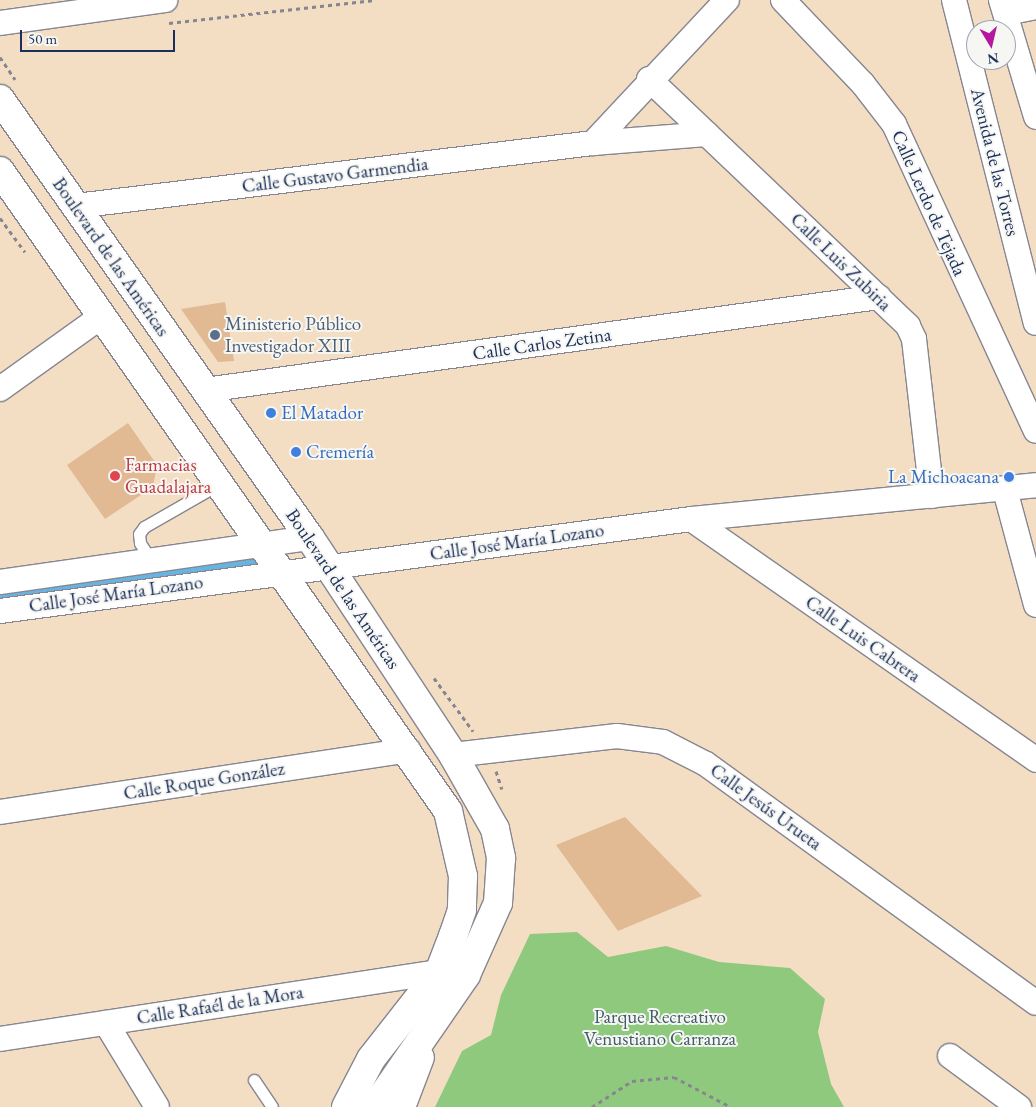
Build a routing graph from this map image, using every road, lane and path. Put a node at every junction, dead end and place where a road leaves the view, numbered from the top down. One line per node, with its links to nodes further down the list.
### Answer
1 (165, 0): 8 (street)
2 (373, 0): 9 (path)
3 (727, 0): 10 (street)
4 (783, 0): 22 (street, Calle Lerdo de Tejada)
5 (954, 0): 19 (street, Avenida de las Torres)
6 (1004, 7): 7 (street); 12 (street)
7 (1036, 7)
8 (0, 23)
9 (167, 23)
10 (649, 79): 13 (street, Calle Luis Zubiria); 14 (street)
11 (0, 98): 16 (main road, Boulevard de las Américas)
12 (1036, 117)
13 (706, 134): 14 (street, Calle Gustavo Garmendia); 17 (street, Calle Luis Zubiria)
14 (593, 142): 16 (street, Calle Gustavo Garmendia)
15 (0, 171): 18 (main road, Boulevard de las Américas)
16 (76, 206): 21 (main road, Boulevard de las Américas)
17 (879, 297): 21 (street, Calle Carlos Zetina); 26 (street, Calle Luis Zubiria)
18 (102, 316): 20 (street); 23 (main road, Boulevard de las Américas)
19 (1036, 323)
20 (0, 389)
21 (205, 390): 28 (main road, Boulevard de las Américas)
22 (1036, 431)
23 (220, 483): 29 (main road, Boulevard de las Américas); 30 (lane)
24 (1036, 485): 25 (street, Calle José María Lozano)
25 (1005, 490): 26 (street, Calle José María Lozano); 34 (street)
26 (932, 496): 27 (street, Calle José María Lozano)
27 (691, 519): 31 (street, Calle José María Lozano); 38 (street, Calle Luis Cabrera)
28 (310, 538): 29 (street, Calle José María Lozano); 31 (main road, Boulevard de las Américas)
29 (264, 544): 30 (street, Calle José María Lozano); 32 (main road, Boulevard de las Américas)
30 (150, 560): 33 (street, Calle José María Lozano)
31 (329, 567): 32 (street, Calle José María Lozano); 37 (main road, Boulevard de las Américas)
32 (284, 573): 35 (street, Calle José María Lozano); 36 (main road, Boulevard de las Américas)
33 (0, 582)
34 (1036, 605)
35 (0, 612)
36 (408, 750): 39 (street, Calle Roque González); 40 (main road, Boulevard de las Américas)
37 (452, 755): 41 (street, Calle Jesús Urueta); 43 (main road, Boulevard de las Américas)
38 (1036, 760)
39 (0, 812)
40 (439, 972): 42 (street, Calle Rafaél de la Mora); 46 (main road, Boulevard de las Américas)
41 (1036, 1003)
42 (106, 1023): 44 (street, Calle Rafaél de la Mora); 48 (street)
43 (422, 1033): 52 (main road, Boulevard de las Américas); 53 (main road)
44 (0, 1039)
45 (950, 1056): 56 (street)
46 (371, 1059): 50 (main road); 51 (main road, Boulevard de las Américas)
47 (254, 1080): 49 (lane)
48 (157, 1107)
49 (272, 1107)
50 (325, 1107)
51 (346, 1107)
52 (375, 1107)
53 (401, 1107)
54 (592, 1107): 55 (path)
55 (731, 1107)
56 (1019, 1107)

